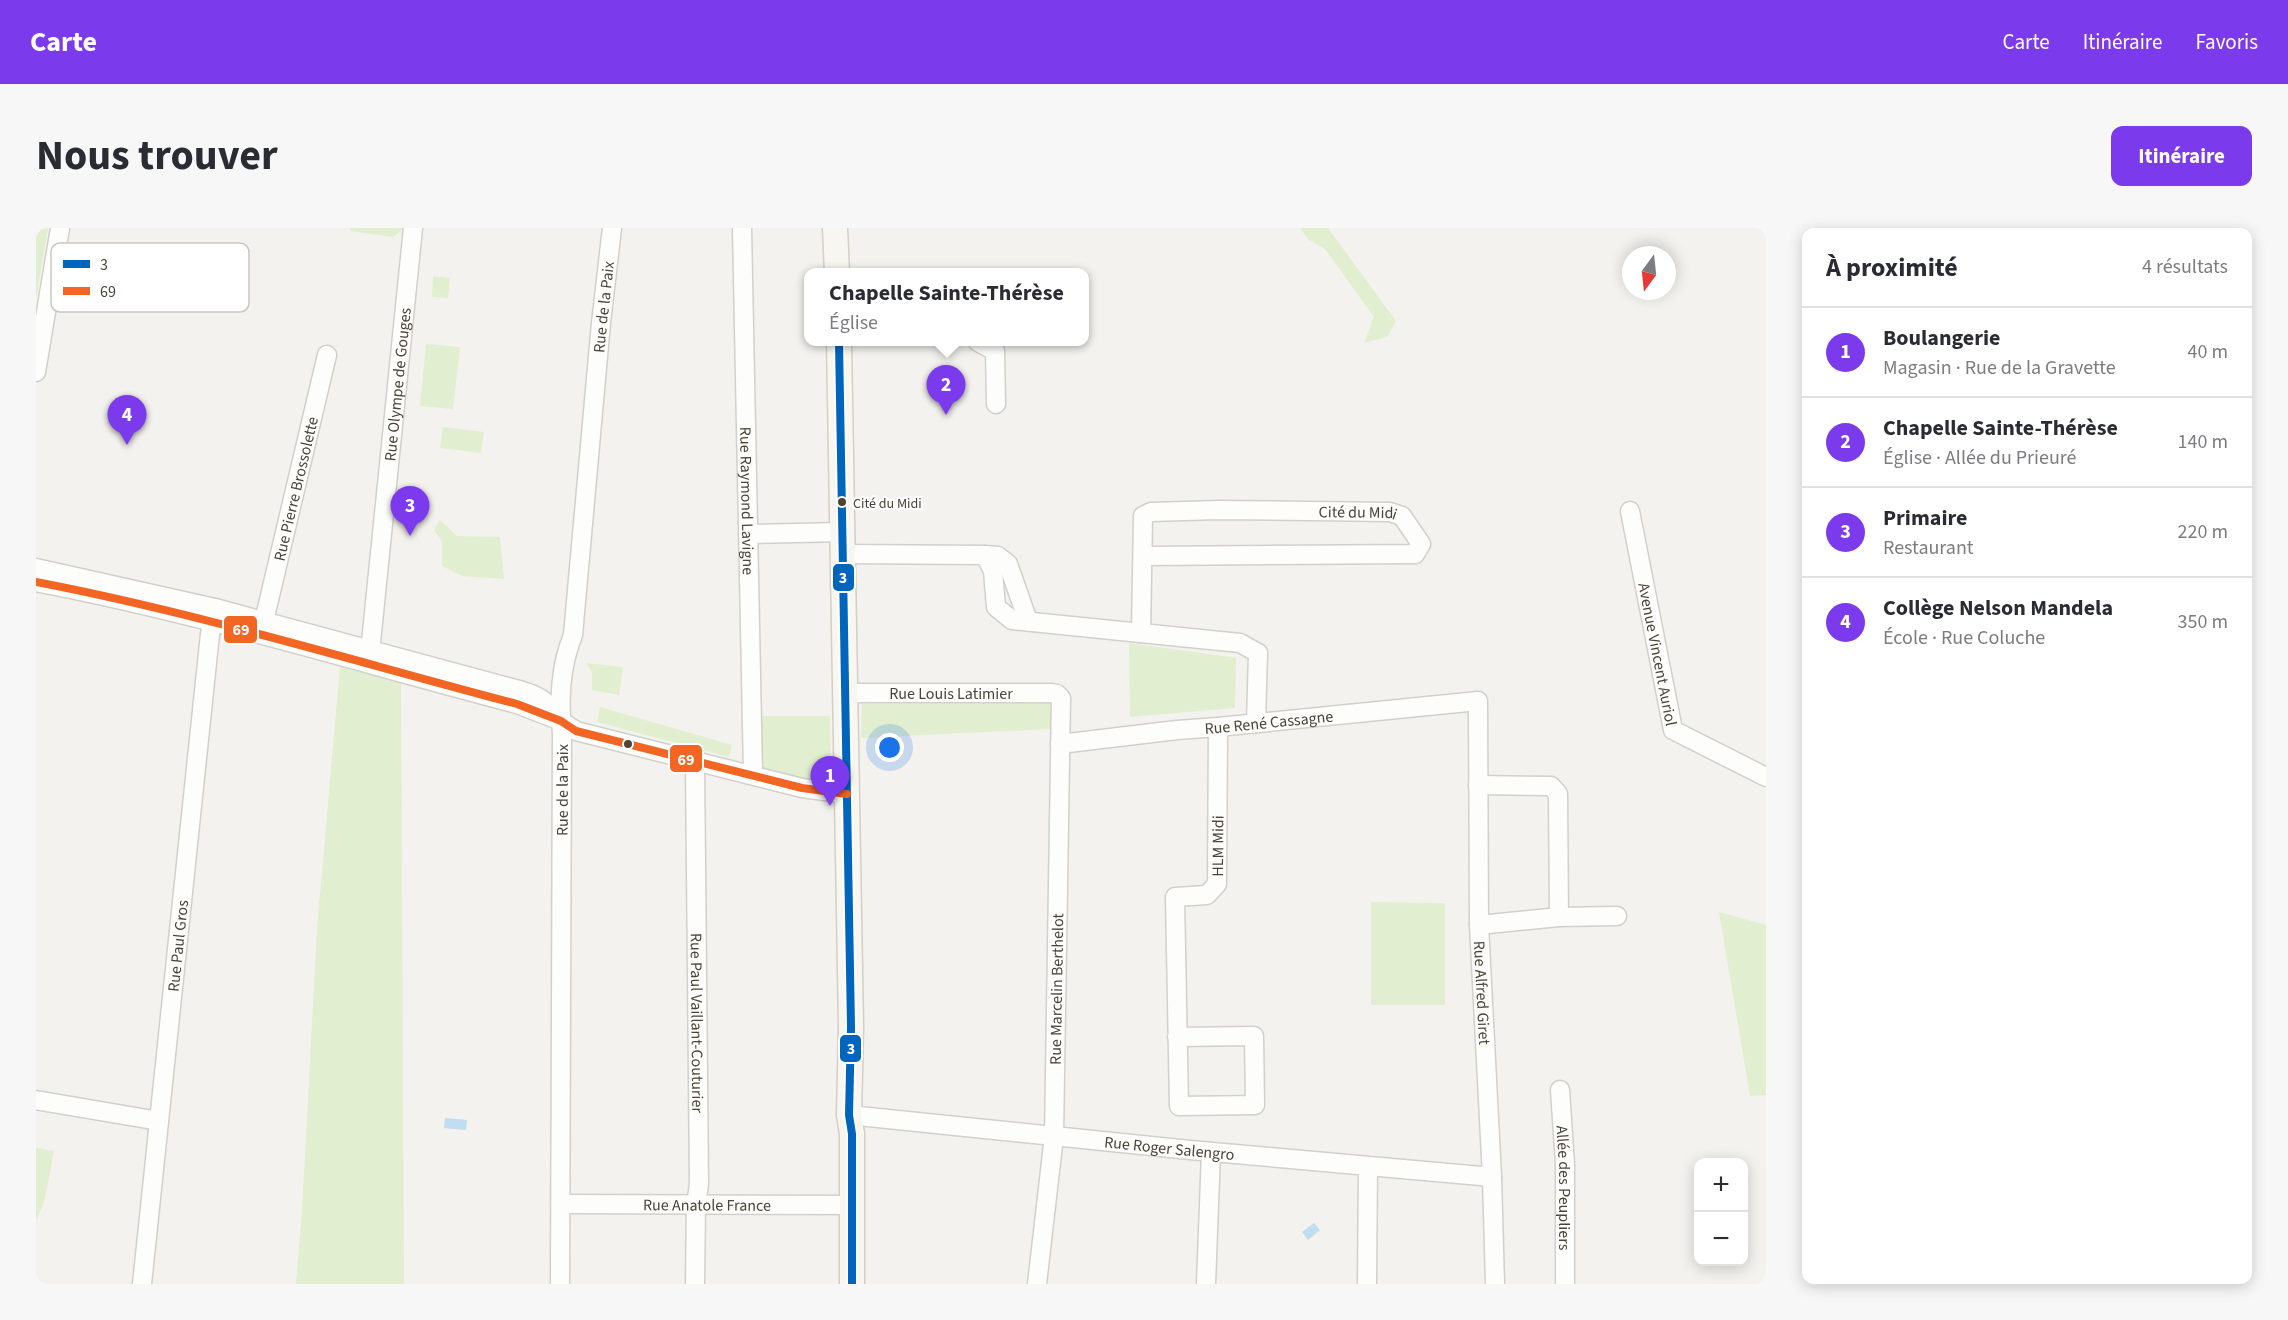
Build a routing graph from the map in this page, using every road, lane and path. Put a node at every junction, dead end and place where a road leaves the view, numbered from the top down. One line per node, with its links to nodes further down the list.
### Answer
1 (60, 228): 6 (street)
2 (413, 228): 25 (street, Rue Olympe de Gouges)
3 (612, 228): 29 (street, Rue de la Paix)
4 (742, 228): 15 (street, Rue Raymond Lavigne)
5 (835, 228): 7 (street)
6 (58, 243)
7 (837, 268)
8 (51, 282): 12 (street)
9 (839, 346): 16 (street)
10 (986, 346): 13 (street)
11 (327, 355): 22 (street, Rue Pierre Brossolette)
12 (36, 372)
13 (996, 404)
14 (1630, 511): 35 (street, Avenue Vincent Auriol)
15 (748, 534): 16 (street); 34 (street, Rue Raymond Lavigne)
16 (843, 543): 17 (street); 26 (street)
17 (985, 555): 23 (street); 23 (street)
18 (1143, 556): 18 (street, Cité du Midi); 24 (street, Cité du Midi)
19 (36, 568): 21 (street)
20 (36, 582): 21 (street)
21 (213, 615): 22 (street); 25 (street); 45 (street, Rue Paul Gros)
22 (264, 621): 25 (street)
23 (1028, 621): 24 (street)
24 (1141, 633): 30 (street)
25 (369, 657): 29 (street)
26 (846, 693): 27 (street, Rue Louis Latimier); 37 (street)
27 (1057, 694): 32 (street, Rue Marcelin Berthelot)
28 (1478, 701): 30 (street, Rue René Cassagne); 36 (street, Rue Alfred Giret)
29 (561, 721): 33 (street); 50 (street, Rue de la Paix)
30 (1256, 723): 31 (street, Rue René Cassagne)
31 (1218, 728): 32 (street, Rue René Cassagne); 41 (street, HLM Midi)
32 (1060, 744): 46 (street, Rue Marcelin Berthelot)
33 (695, 762): 34 (street); 51 (street, Rue Paul Vaillant-Couturier)
34 (753, 775): 37 (street)
35 (1766, 777)
36 (1478, 785): 38 (street); 40 (street, Rue Alfred Giret)
37 (848, 794): 44 (street)
38 (1559, 916): 39 (street); 40 (street)
39 (1617, 916)
40 (1479, 925): 49 (street, Rue Alfred Giret)
41 (1177, 1037): 41 (street, HLM Midi)
42 (1560, 1090): 61 (street, Allée des Peupliers)
43 (36, 1100): 45 (street)
44 (849, 1115): 46 (street, Rue Roger Salengro); 52 (street)
45 (159, 1121): 53 (street, Rue Paul Gros)
46 (1054, 1136): 47 (street, Rue Roger Salengro); 57 (street, Rue Marcelin Berthelot)
47 (1211, 1152): 48 (street, Rue Roger Salengro); 58 (street)
48 (1368, 1167): 49 (street, Rue Roger Salengro); 59 (street)
49 (1492, 1178): 60 (street, Rue Alfred Giret)
50 (561, 1204): 51 (street, Rue Anatole France); 54 (street, Rue de la Paix)
51 (696, 1205): 52 (street, Rue Anatole France); 55 (street, Rue Paul Vaillant-Couturier)
52 (852, 1205): 56 (street)
53 (142, 1284)
54 (560, 1284)
55 (695, 1284)
56 (852, 1284)
57 (1037, 1284)
58 (1206, 1284)
59 (1367, 1284)
60 (1495, 1284)
61 (1565, 1284)

